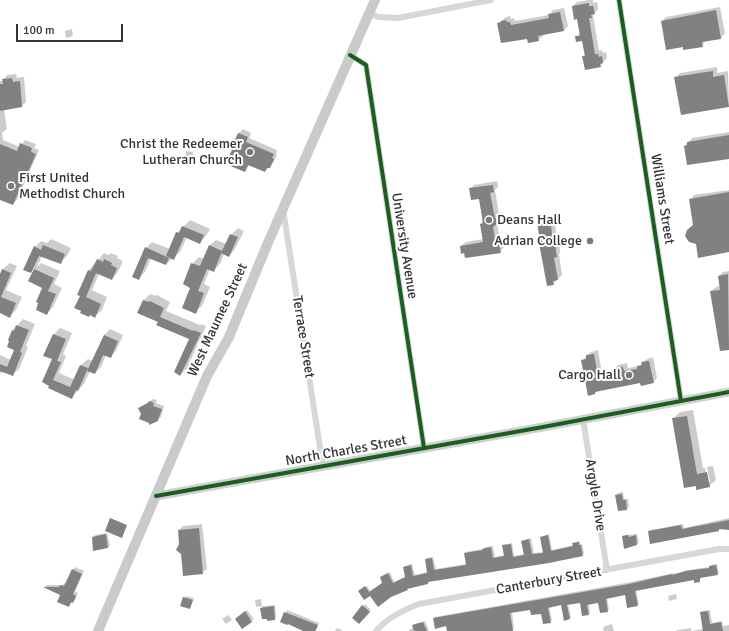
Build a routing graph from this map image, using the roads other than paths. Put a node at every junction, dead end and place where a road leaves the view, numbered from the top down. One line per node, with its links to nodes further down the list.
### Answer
1 (375, 0): 4 (main road, West Maumee Street)
2 (491, 0): 4 (street)
3 (619, 0): 8 (street, Williams Street)
4 (369, 13): 5 (main road, West Maumee Street)
5 (350, 55): 6 (main road, West Maumee Street); 10 (street, University Avenue)
6 (283, 208): 11 (street, Terrace Street); 12 (main road, West Maumee Street)
7 (729, 392): 8 (street, North Charles Street)
8 (681, 401): 9 (street, North Charles Street)
9 (583, 419): 10 (street, North Charles Street); 14 (street, Argyle Drive)
10 (424, 448): 11 (street, North Charles Street)
11 (323, 467): 12 (street, North Charles Street)
12 (156, 496): 15 (main road, West Maumee Street)
13 (729, 549): 14 (street, Canterbury Street)
14 (607, 570): 16 (street, Canterbury Street)
15 (98, 631)
16 (376, 631)

